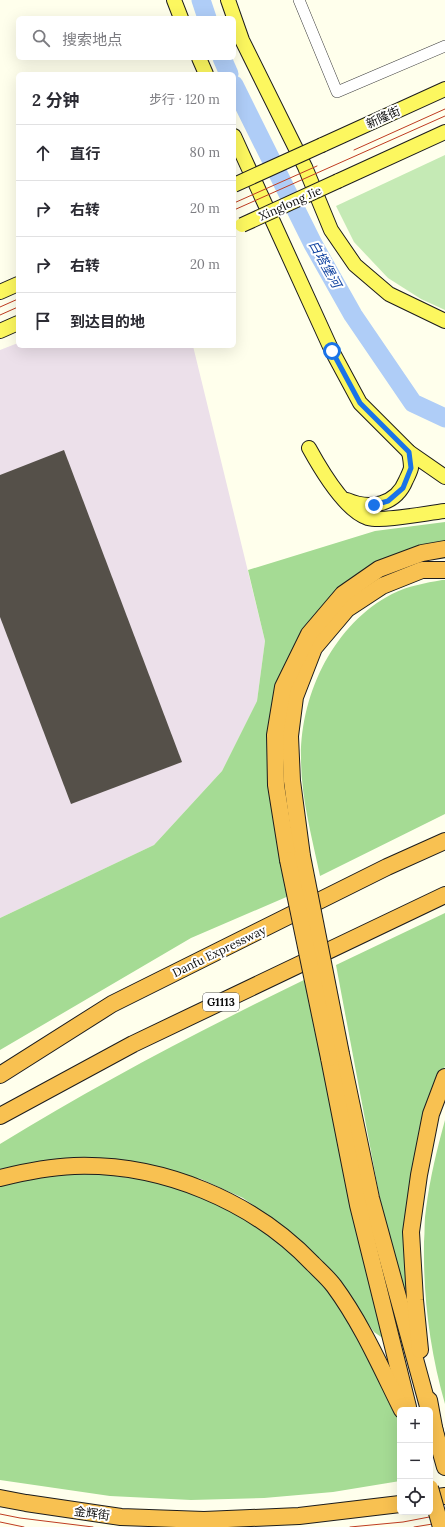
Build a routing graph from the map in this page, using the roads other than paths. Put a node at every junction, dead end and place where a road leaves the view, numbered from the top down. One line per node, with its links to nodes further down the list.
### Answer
1 (174, 0): 4 (main road)
2 (228, 0): 5 (main road)
3 (299, 0): 7 (lane)
4 (180, 16)
5 (234, 16)
6 (236, 23): 17 (main road)
7 (445, 46)
8 (200, 60): 9 (main road)
9 (205, 72)
10 (445, 89): 13 (main road, 新隆街, bridge)
11 (445, 132): 14 (main road, Xinglong Jie, bridge)
12 (236, 140): 21 (main road)
13 (236, 184)
14 (238, 227)
15 (16, 285): 16 (main road)
16 (0, 292)
17 (445, 321)
18 (16, 324): 19 (main road)
19 (0, 331)
20 (308, 448): 23 (main road)
21 (409, 452): 22 (main road); 23 (main road)
22 (445, 477)
23 (343, 498): 24 (main road)
24 (445, 511)
25 (445, 549): 29 (highway)
26 (445, 570): 29 (highway)
27 (445, 830): 30 (highway)
28 (445, 841): 30 (highway, Danfu Expressway)
29 (295, 858): 32 (highway, bridge)
30 (387, 867): 33 (highway, Danfu Expressway)
31 (445, 895): 35 (highway, G1113)
32 (335, 1056): 38 (highway); 39 (highway)
33 (0, 1075)
34 (445, 1077): 41 (highway)
35 (0, 1116)
36 (0, 1178): 37 (highway)
37 (401, 1407)
38 (408, 1407)
39 (428, 1407)
40 (433, 1426): 41 (highway)
41 (436, 1438): 42 (highway)
42 (445, 1467)
43 (445, 1496): 45 (highway)
44 (0, 1498): 47 (highway, 金辉街)
45 (433, 1498)
46 (433, 1499): 48 (highway, bridge)
47 (397, 1504)
48 (441, 1527)

